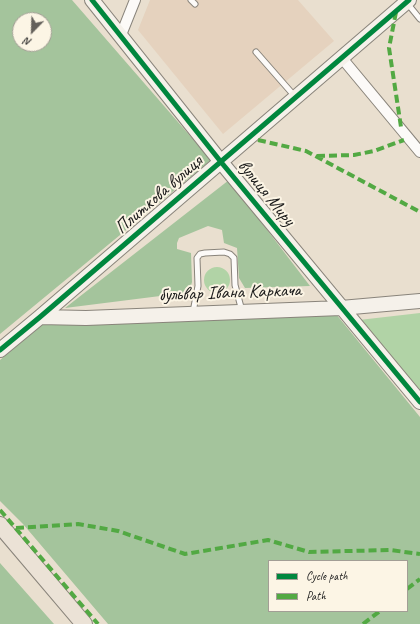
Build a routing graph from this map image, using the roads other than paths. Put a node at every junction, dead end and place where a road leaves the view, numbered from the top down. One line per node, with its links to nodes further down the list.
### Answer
1 (92, 0): 5 (street, вулиця Миру)
2 (135, 0): 5 (street)
3 (408, 1): 4 (lane); 7 (street, Плиткова вулиця)
4 (420, 19)
5 (121, 35): 10 (street, вулиця Миру)
6 (256, 52): 8 (lane)
7 (341, 57): 9 (street); 10 (street, Плиткова вулиця)
8 (291, 92)
9 (420, 152)
10 (221, 162): 12 (street, вулиця Миру); 15 (street, Плиткова вулиця)
11 (420, 301): 12 (street, бульвар Івана Каркача)
12 (341, 308): 13 (street, бульвар Івана Каркача); 17 (street, вулиця Миру)
13 (243, 312): 14 (street, бульвар Івана Каркача); 14 (lane)
14 (192, 314): 15 (street, бульвар Івана Каркача)
15 (40, 317): 16 (street, Плиткова вулиця)
16 (0, 350)
17 (420, 402)
18 (0, 526): 19 (main road)
19 (84, 624)

